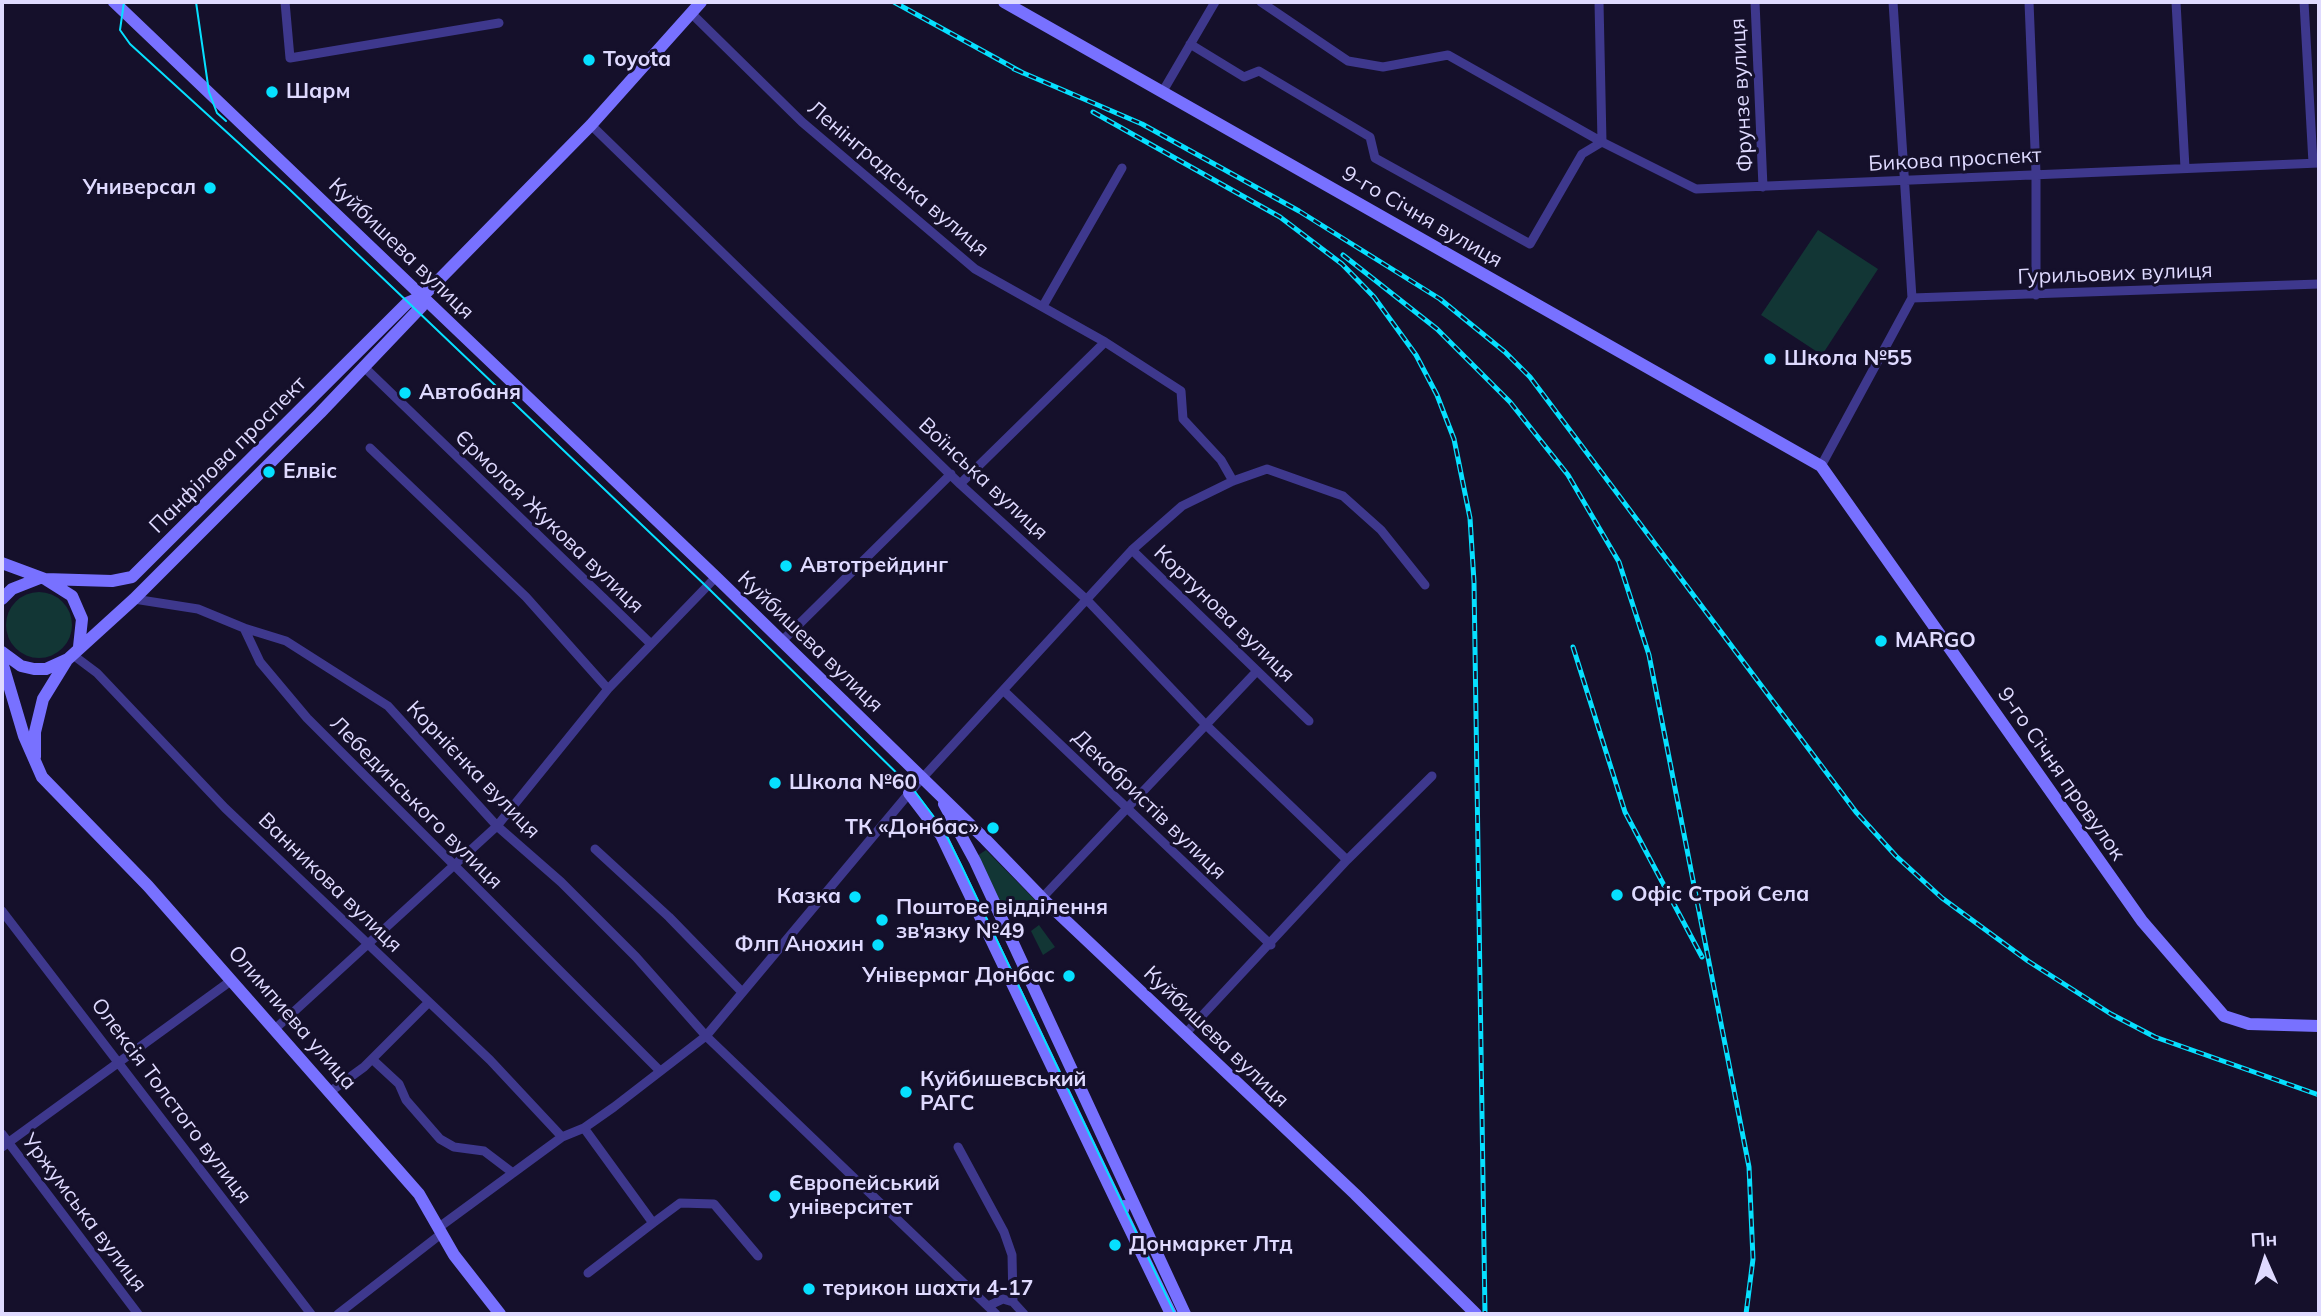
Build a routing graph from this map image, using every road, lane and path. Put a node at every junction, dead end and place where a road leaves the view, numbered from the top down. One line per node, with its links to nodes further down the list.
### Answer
1 (114, 2): 27 (main road, Куйбишева вулиця)
2 (285, 2): 14 (street)
3 (701, 2): 13 (main road, Панфілова проспект)
4 (1004, 2): 16 (main road, 9-го Січня вулиця)
5 (1215, 2): 15 (street)
6 (1261, 2): 18 (street, Бикова проспект)
7 (1599, 2): 18 (street)
8 (1755, 2): 24 (street, Фрунзе вулиця)
9 (1893, 2): 23 (street)
10 (2029, 2): 22 (street)
11 (2176, 2): 20 (street)
12 (2304, 2): 19 (street)
13 (691, 13): 17 (main road, Панфілова проспект); 29 (street, Ленінградська вулиця)
14 (499, 23)
15 (1190, 44): 16 (street); 18 (street)
16 (1163, 91): 33 (main road, 9-го Січня вулиця)
17 (591, 125): 27 (main road, Панфілова проспект); 34 (street, Воїнська вулиця)
18 (1602, 142): 24 (street, Бикова проспект)
19 (2316, 163): 20 (street, Бикова проспект)
20 (2185, 168): 22 (street, Бикова проспект)
21 (1122, 169): 29 (street)
22 (2036, 173): 23 (street, Бикова проспект); 26 (street)
23 (1902, 180): 24 (street, Бикова проспект); 28 (street)
24 (1763, 187)
25 (2319, 284): 26 (street, Гурильових вулиця)
26 (2036, 295): 28 (street, Гурильових вулиця)
27 (418, 297): 31 (main road); 39 (main road, Куйбишева вулиця); 40 (main road, Панфілова проспект)
28 (1912, 298): 33 (street)
29 (1043, 306): 30 (street, Ленінградська вулиця)
30 (1105, 342): 35 (street, Ленінградська вулиця); 36 (street)
31 (363, 366): 43 (main road); 47 (street, Єрмолая Жукова вулиця)
32 (370, 448): 52 (street)
33 (1821, 466): 73 (main road, 9-го Січня провулок)
34 (951, 474): 36 (street, Воїнська вулиця); 46 (street)
35 (1233, 481): 37 (street, Кортунова вулиця); 41 (street, Кортунова вулиця)
36 (960, 484): 44 (street, Воїнська вулиця)
37 (1132, 550): 44 (street); 51 (street, Кортунова вулиця)
38 (2, 563): 40 (main road)
39 (716, 577): 46 (main road, Куйбишева вулиця); 47 (street)
40 (43, 579): 42 (main road); 49 (main road)
41 (1425, 585)
42 (2, 599)
43 (134, 599): 45 (street); 49 (main road)
44 (1087, 600): 53 (street); 55 (street, Воїнська вулиця)
45 (244, 628): 62 (street, Корнієнка вулиця); 65 (street, Лебединського вулиця)
46 (781, 642): 58 (main road, Куйбишева вулиця)
47 (650, 643): 52 (street)
48 (2, 652): 49 (main road)
49 (73, 654): 56 (main road); 68 (street, Ванникова вулиця)
50 (2, 662): 56 (main road)
51 (1256, 672): 54 (street, Кортунова вулиця); 55 (street)
52 (608, 689): 62 (street)
53 (1003, 691): 58 (street); 61 (street, Декабристів вулиця)
54 (1310, 721)
55 (1205, 724): 61 (street); 64 (street, Воїнська вулиця)
56 (35, 764): 70 (main road, Олимпиева улица)
57 (1432, 776): 64 (street)
58 (923, 778): 59 (street); 60 (main road, Куйбишева вулиця)
59 (909, 793): 71 (street); 87 (main road)
60 (939, 795): 66 (main road, Куйбишева вулиця); 86 (main road)
61 (1126, 807): 66 (street); 69 (street, Декабристів вулиця)
62 (498, 826): 65 (street); 76 (street, Корнієнка вулиця)
63 (595, 849): 71 (street)
64 (1347, 860): 69 (street)
65 (453, 866): 68 (street); 79 (street, Лебединського вулиця)
66 (1042, 898): 75 (main road, Куйбишева вулиця)
67 (2, 911): 78 (street, Олексія Толстого вулиця)
68 (367, 942): 72 (street, Ванникова вулиця); 74 (street)
69 (1271, 945): 75 (street)
70 (232, 980): 74 (main road, Олимпиева улица); 78 (street)
71 (742, 992): 76 (street)
72 (429, 1002): 77 (street); 82 (street, Ванникова вулиця)
73 (2319, 1026)
74 (276, 1028): 80 (main road, Олимпиева улица)
75 (1186, 1033): 102 (main road, Куйбишева вулиця)
76 (706, 1037): 79 (street); 93 (street)
77 (372, 1059): 80 (street); 85 (street)
78 (120, 1062): 83 (street); 95 (street, Олексія Толстого вулиця)
79 (660, 1071): 81 (street)
80 (331, 1091): 89 (main road, Олимпиева улица)
81 (584, 1128): 82 (street); 88 (street)
82 (562, 1137): 85 (street)
83 (4, 1141): 94 (street, Уржумська вулиця)
84 (958, 1147): 92 (street)
85 (513, 1173): 89 (street)
86 (1129, 1193): 87 (main road); 101 (main road)
87 (1122, 1213): 100 (main road)
88 (653, 1223): 90 (street); 91 (street)
89 (440, 1231): 96 (street); 97 (main road, Олимпиева улица)
90 (758, 1256)
91 (588, 1272)
92 (1013, 1302): 93 (street); 99 (street)
93 (988, 1307): 98 (street)
94 (138, 1314)
95 (311, 1314)
96 (338, 1314)
97 (500, 1314)
98 (996, 1314)
99 (1024, 1314)
100 (1171, 1314)
101 (1185, 1314)
102 (1476, 1314)

